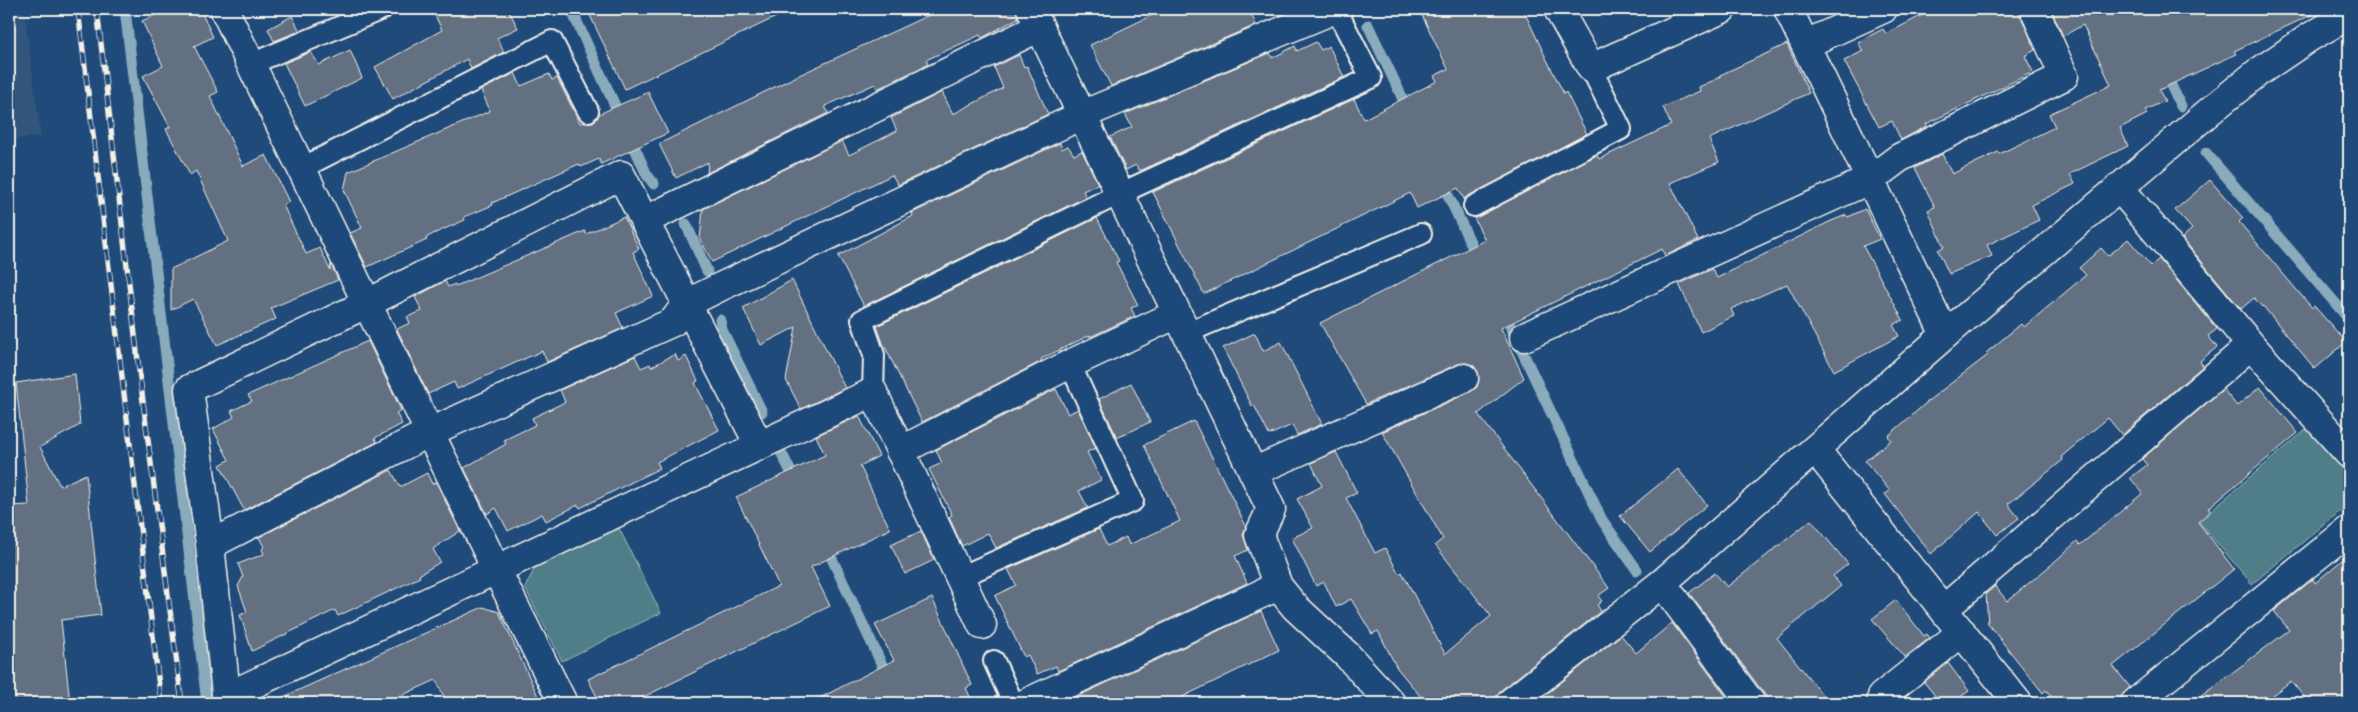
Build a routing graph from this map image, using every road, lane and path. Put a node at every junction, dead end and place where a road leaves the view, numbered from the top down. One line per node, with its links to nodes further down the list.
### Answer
1 (224, 9): 12 (street)
2 (382, 9): 12 (lane)
3 (1336, 9): 15 (street); 19 (lane)
4 (1558, 9): 13 (street)
5 (1722, 9): 13 (street)
6 (1788, 9): 11 (street)
7 (1883, 9): 11 (street)
8 (2034, 9): 17 (street)
9 (2349, 14): 18 (street)
10 (1035, 18): 15 (street); 21 (street)
11 (1806, 44): 17 (street)
12 (251, 64): 16 (street)
13 (1592, 68): 20 (lane)
14 (588, 111): 16 (lane)
15 (1082, 116): 19 (street); 24 (street)
16 (302, 168): 23 (street)
17 (1871, 179): 26 (street); 27 (street)
18 (2119, 187): 26 (street); 28 (street)
19 (1119, 194): 25 (street); 31 (lane)
20 (1474, 206)
21 (644, 221): 23 (street); 24 (street)
22 (1421, 234): 25 (lane)
23 (368, 303): 32 (street); 39 (street)
24 (686, 304): 32 (street); 33 (street)
25 (1182, 323): 29 (street); 37 (street)
26 (1945, 336): 34 (street)
27 (1524, 337)
28 (2251, 345): 36 (street); 44 (street)
29 (1070, 364): 35 (street); 41 (lane)
30 (1464, 378): 37 (street)
31 (873, 392): 33 (street); 35 (street)
32 (430, 432): 39 (street); 40 (street)
33 (759, 446): 40 (street)
34 (1816, 449): 42 (street); 44 (street)
35 (900, 452): 41 (street)
36 (2349, 454)
37 (1253, 472): 43 (street)
38 (2349, 530): 57 (street)
39 (210, 545): 48 (street)
40 (496, 568): 48 (street); 49 (street)
41 (960, 577): 45 (street)
42 (1662, 583): 53 (street); 54 (street)
43 (1278, 586): 51 (street); 52 (street)
44 (1944, 609): 46 (street)
45 (982, 625)
46 (1962, 632): 55 (street); 56 (street)
47 (994, 661): 50 (lane)
48 (226, 700)
49 (563, 703)
50 (1013, 703)
51 (1026, 703)
52 (1391, 703)
53 (1510, 703)
54 (1751, 703)
55 (1881, 703)
56 (2018, 703)
57 (2136, 703)

